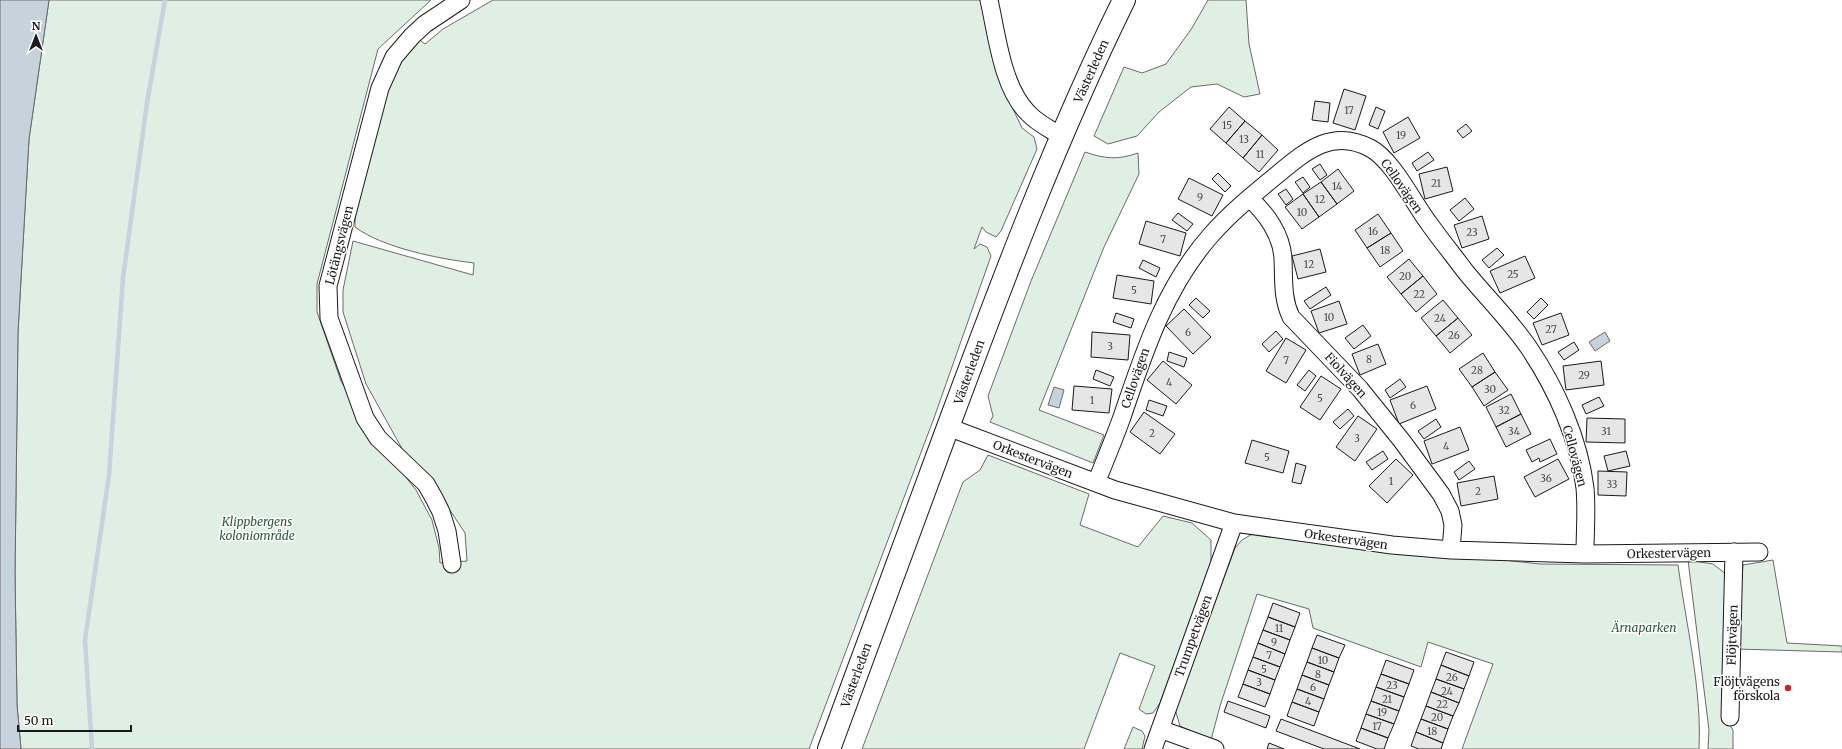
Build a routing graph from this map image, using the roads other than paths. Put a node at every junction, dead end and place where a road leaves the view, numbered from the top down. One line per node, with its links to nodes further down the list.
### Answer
1 (461, 0): 13 (street, Lötängsvägen)
2 (989, 0): 4 (street)
3 (1124, 0): 4 (main road, Västerleden)
4 (1061, 136): 6 (main road, Västerleden)
5 (1249, 198): 7 (street, Cellovägen); 9 (street, Fiolvägen); 12 (street, Cellovägen)
6 (948, 427): 7 (street, Orkestervägen); 16 (main road, Västerleden)
7 (1096, 483): 8 (street, Orkestervägen)
8 (1234, 523): 9 (street, Orkestervägen); 15 (street, Trumpetvägen)
9 (1451, 550): 12 (street, Orkestervägen)
10 (1734, 552): 11 (street, Orkestervägen); 12 (street, Orkestervägen); 14 (street, Flöjtvägen)
11 (1759, 552)
12 (1585, 554)
13 (452, 564)
14 (1730, 717)
15 (1160, 728): 17 (street, Trumpetvägen); 18 (street)
16 (829, 749)
17 (1153, 749)
18 (1215, 749)

